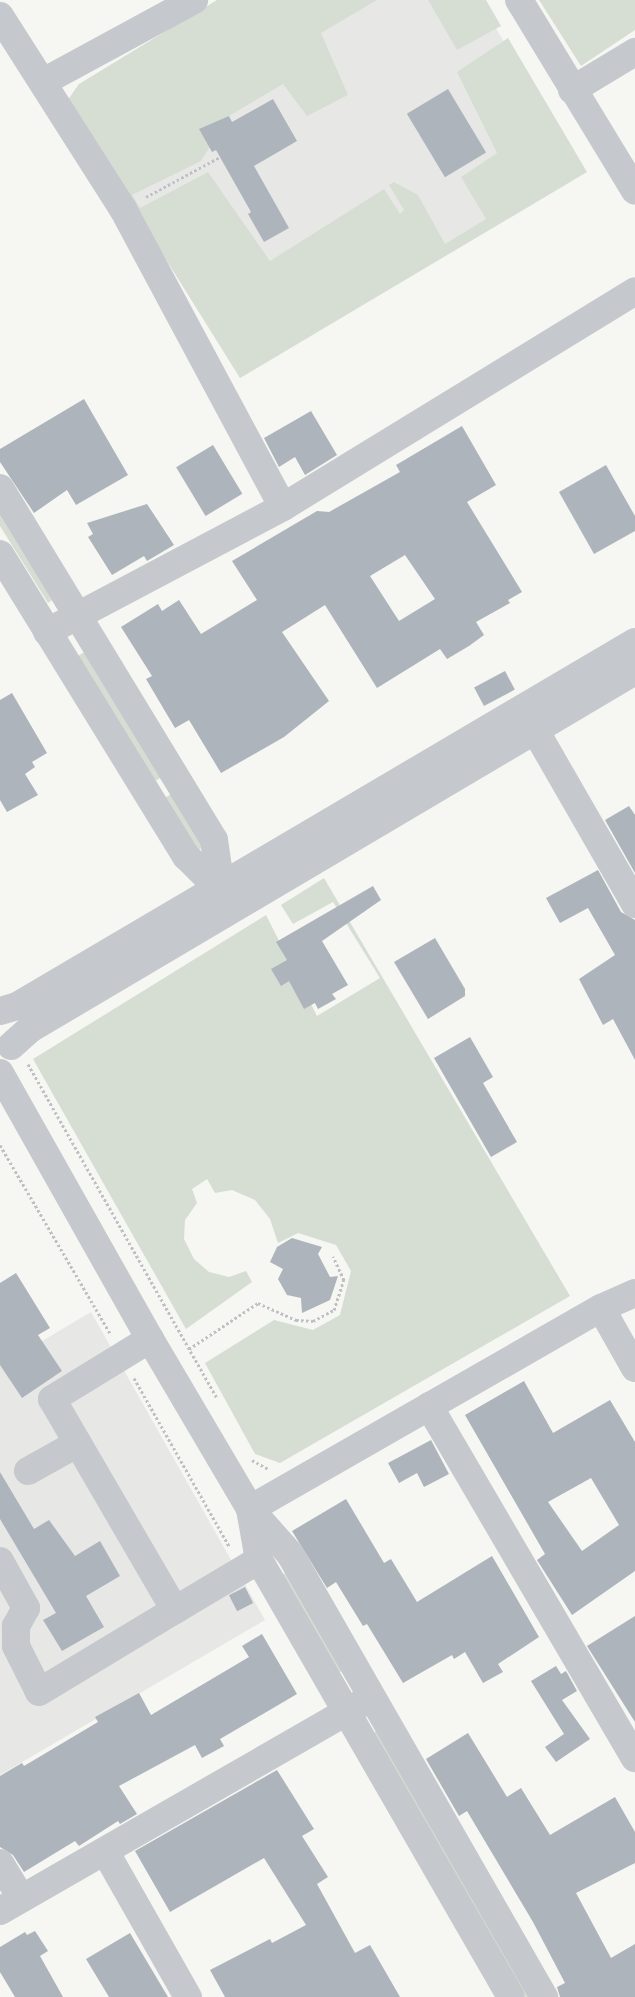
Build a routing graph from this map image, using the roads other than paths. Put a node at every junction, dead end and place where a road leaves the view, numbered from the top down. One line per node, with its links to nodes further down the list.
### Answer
1 (519, 0): 6 (street)
2 (182, 3): 5 (street)
3 (0, 16): 5 (street)
4 (635, 52): 6 (street)
5 (43, 82): 10 (street)
6 (572, 90): 7 (street)
7 (635, 191)
8 (635, 291): 10 (street)
9 (0, 488): 12 (street)
10 (283, 507): 12 (street)
11 (0, 554): 13 (street)
12 (79, 614): 13 (street); 17 (street)
13 (47, 632): 18 (street)
14 (635, 642): 19 (street)
15 (635, 671): 16 (street)
16 (535, 730): 19 (street); 21 (street)
17 (175, 779): 18 (street); 20 (street)
18 (148, 795): 20 (street)
19 (377, 808): 20 (street)
20 (227, 899): 22 (street); 23 (street)
21 (635, 904)
22 (0, 1012): 23 (street)
23 (13, 1054)
24 (0, 1072): 27 (street)
25 (635, 1293): 26 (street)
26 (601, 1308): 28 (street); 29 (street)
27 (150, 1339): 30 (street); 32 (street)
28 (635, 1368)
29 (429, 1406): 32 (street); 38 (street)
30 (78, 1443): 31 (street); 35 (street)
31 (28, 1472)
32 (250, 1509): 34 (street); 36 (street)
33 (0, 1561): 35 (street)
34 (251, 1565): 35 (street); 37 (street)
35 (175, 1610)
36 (372, 1697): 37 (street); 44 (street)
37 (346, 1712): 39 (street); 43 (street)
38 (635, 1758)
39 (105, 1851): 41 (street); 42 (street)
40 (0, 1863): 41 (street)
41 (10, 1905)
42 (188, 1997)
43 (511, 1997)
44 (544, 1997)

